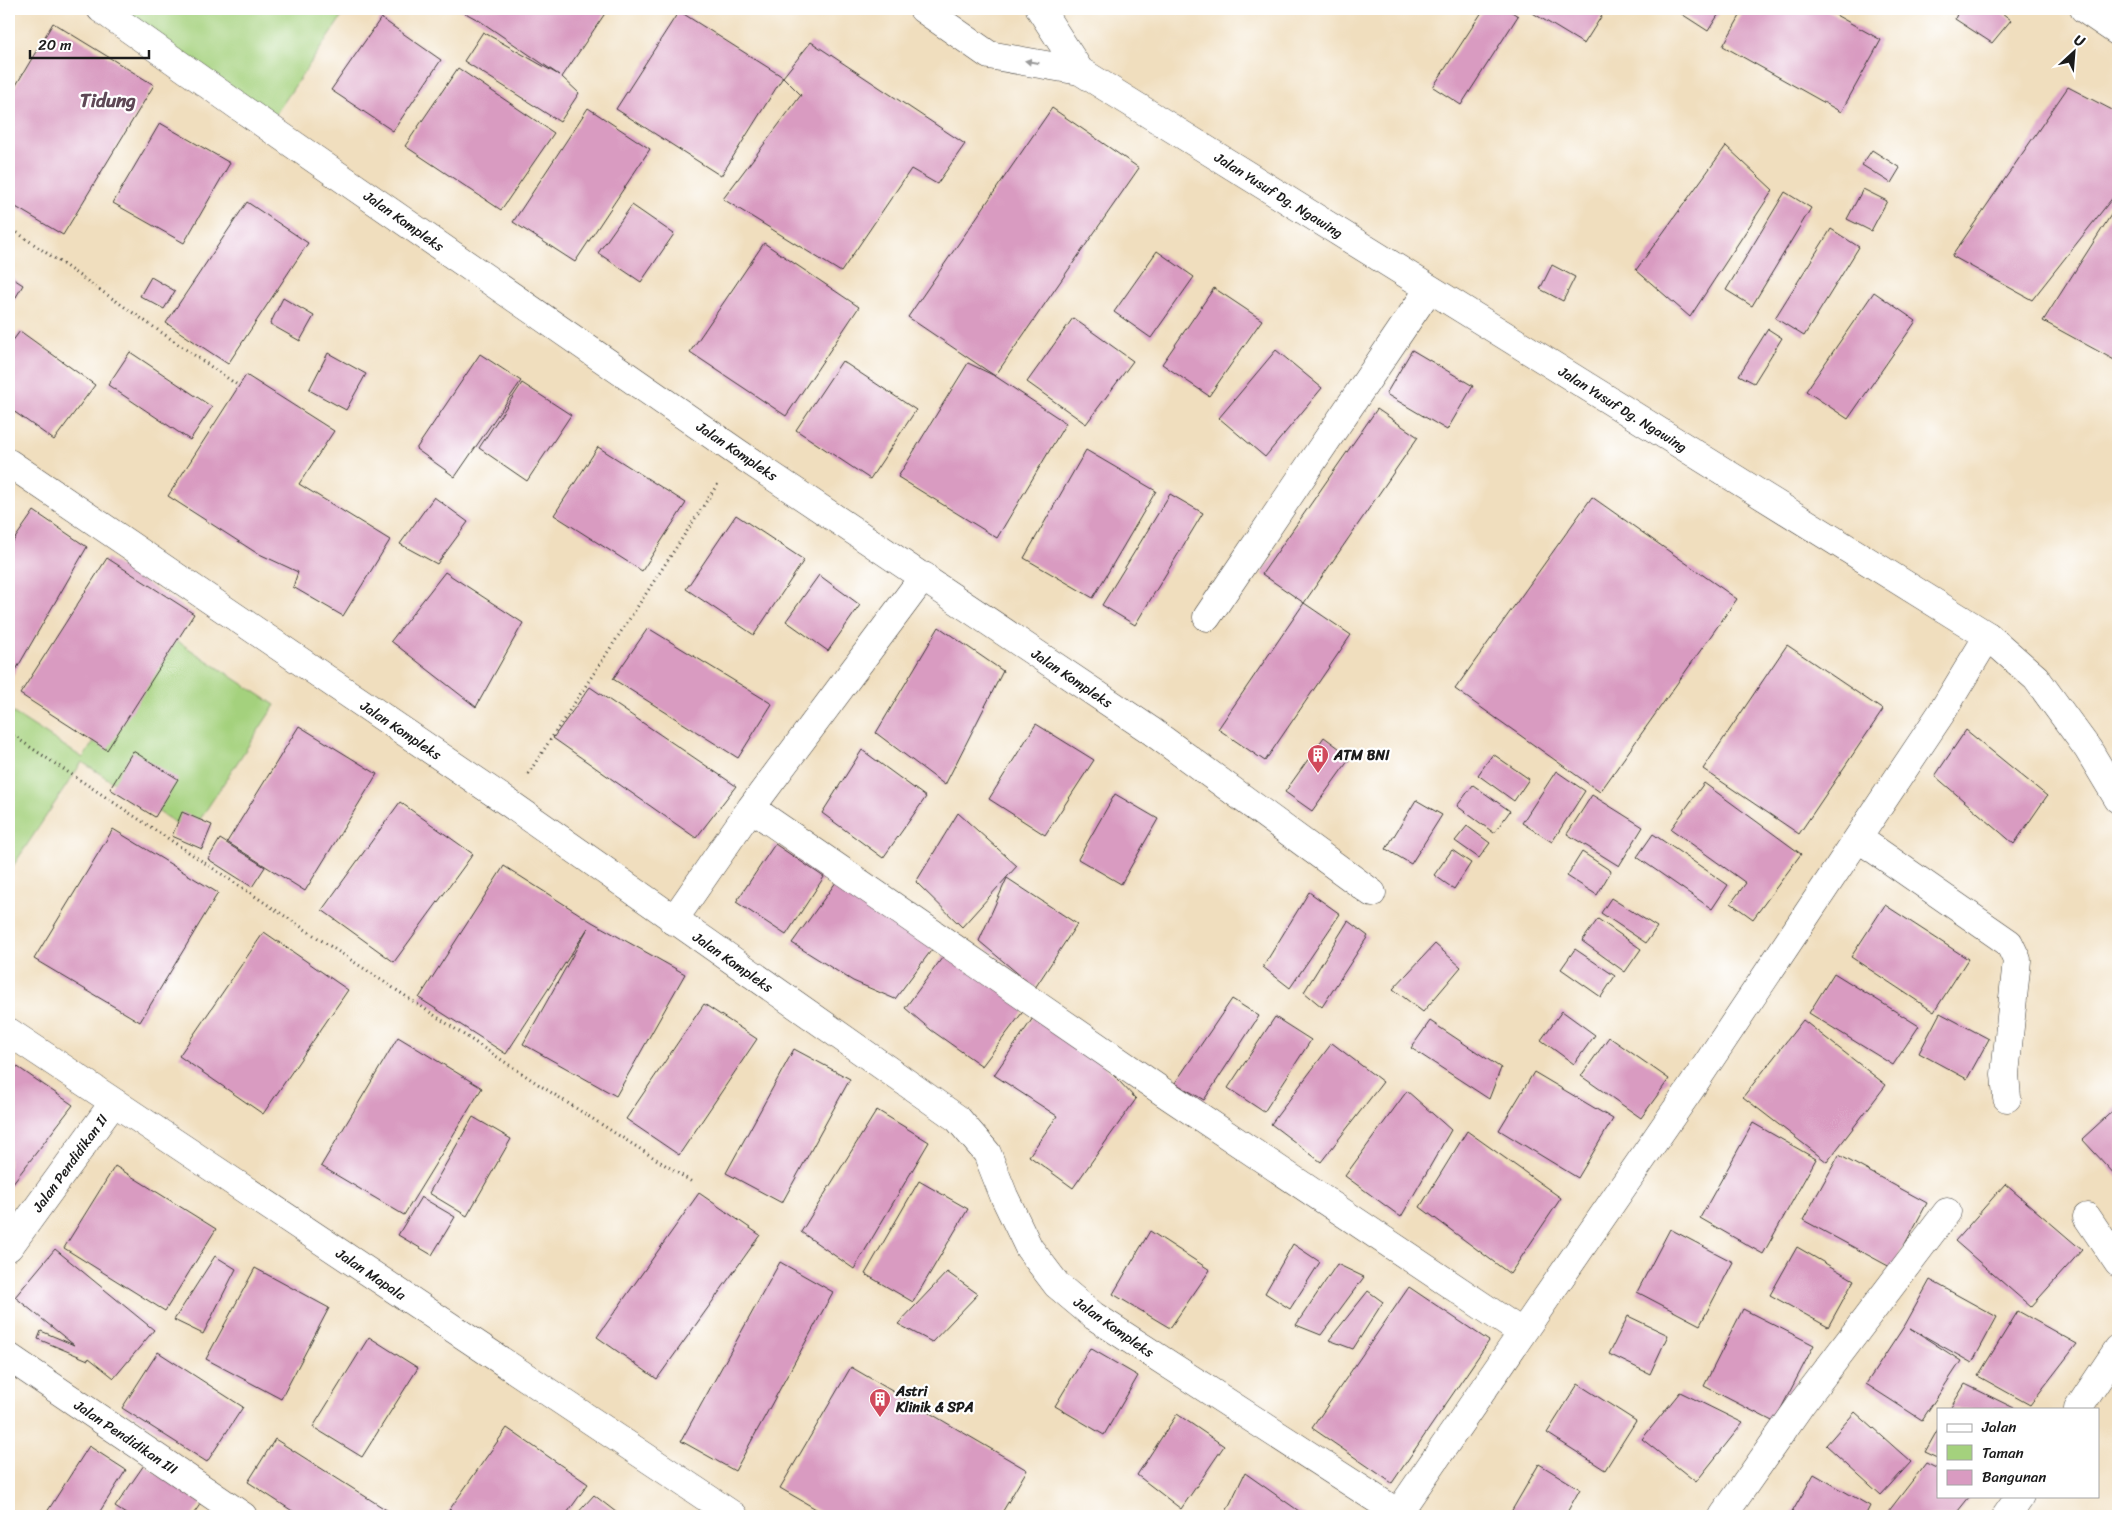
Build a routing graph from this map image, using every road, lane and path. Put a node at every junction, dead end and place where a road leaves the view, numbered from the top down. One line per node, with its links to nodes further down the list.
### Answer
1 (101, 9): 10 (street, Jalan Kompleks)
2 (923, 9): 6 (street, Jalan Yusuf Dg. Ngawing, one-way to 2)
3 (1040, 9): 6 (street, Jalan Yusuf Dg. Ngawing)
4 (2084, 9): 5 (street)
5 (2118, 32)
6 (1080, 71): 8 (street, Jalan Yusuf Dg. Ngawing)
7 (9, 227): 9 (path)
8 (1428, 289): 13 (street); 14 (street, Jalan Yusuf Dg. Ngawing)
9 (236, 384)
10 (738, 453): 12 (street, Jalan Kompleks); 17 (path)
11 (9, 463): 17 (street, Jalan Kompleks)
12 (924, 576): 18 (street); 20 (street, Jalan Kompleks)
13 (1207, 617)
14 (1988, 636): 16 (street, Jalan Yusuf Dg. Ngawing); 19 (street)
15 (9, 733): 25 (path)
16 (2118, 799)
17 (509, 803): 21 (street, Jalan Kompleks)
18 (751, 808): 21 (street); 30 (street)
19 (1858, 838): 23 (street); 30 (street)
20 (1372, 893)
21 (674, 921): 35 (street, Jalan Kompleks)
22 (9, 1032): 24 (street, Jalan Mapala)
23 (2008, 1098)
24 (114, 1102): 28 (street, Jalan Pendidikan II); 37 (street, Jalan Mapala)
25 (692, 1182)
26 (1947, 1212): 38 (street)
27 (2087, 1217): 29 (street)
28 (9, 1248)
29 (2118, 1263)
30 (1521, 1332): 35 (street)
31 (2118, 1350): 33 (street)
32 (9, 1357): 36 (street, Jalan Pendidikan III)
33 (2079, 1408)
34 (2019, 1498): 39 (street)
35 (1397, 1515)
36 (243, 1516)
37 (734, 1516)
38 (1723, 1516)
39 (2006, 1516)

